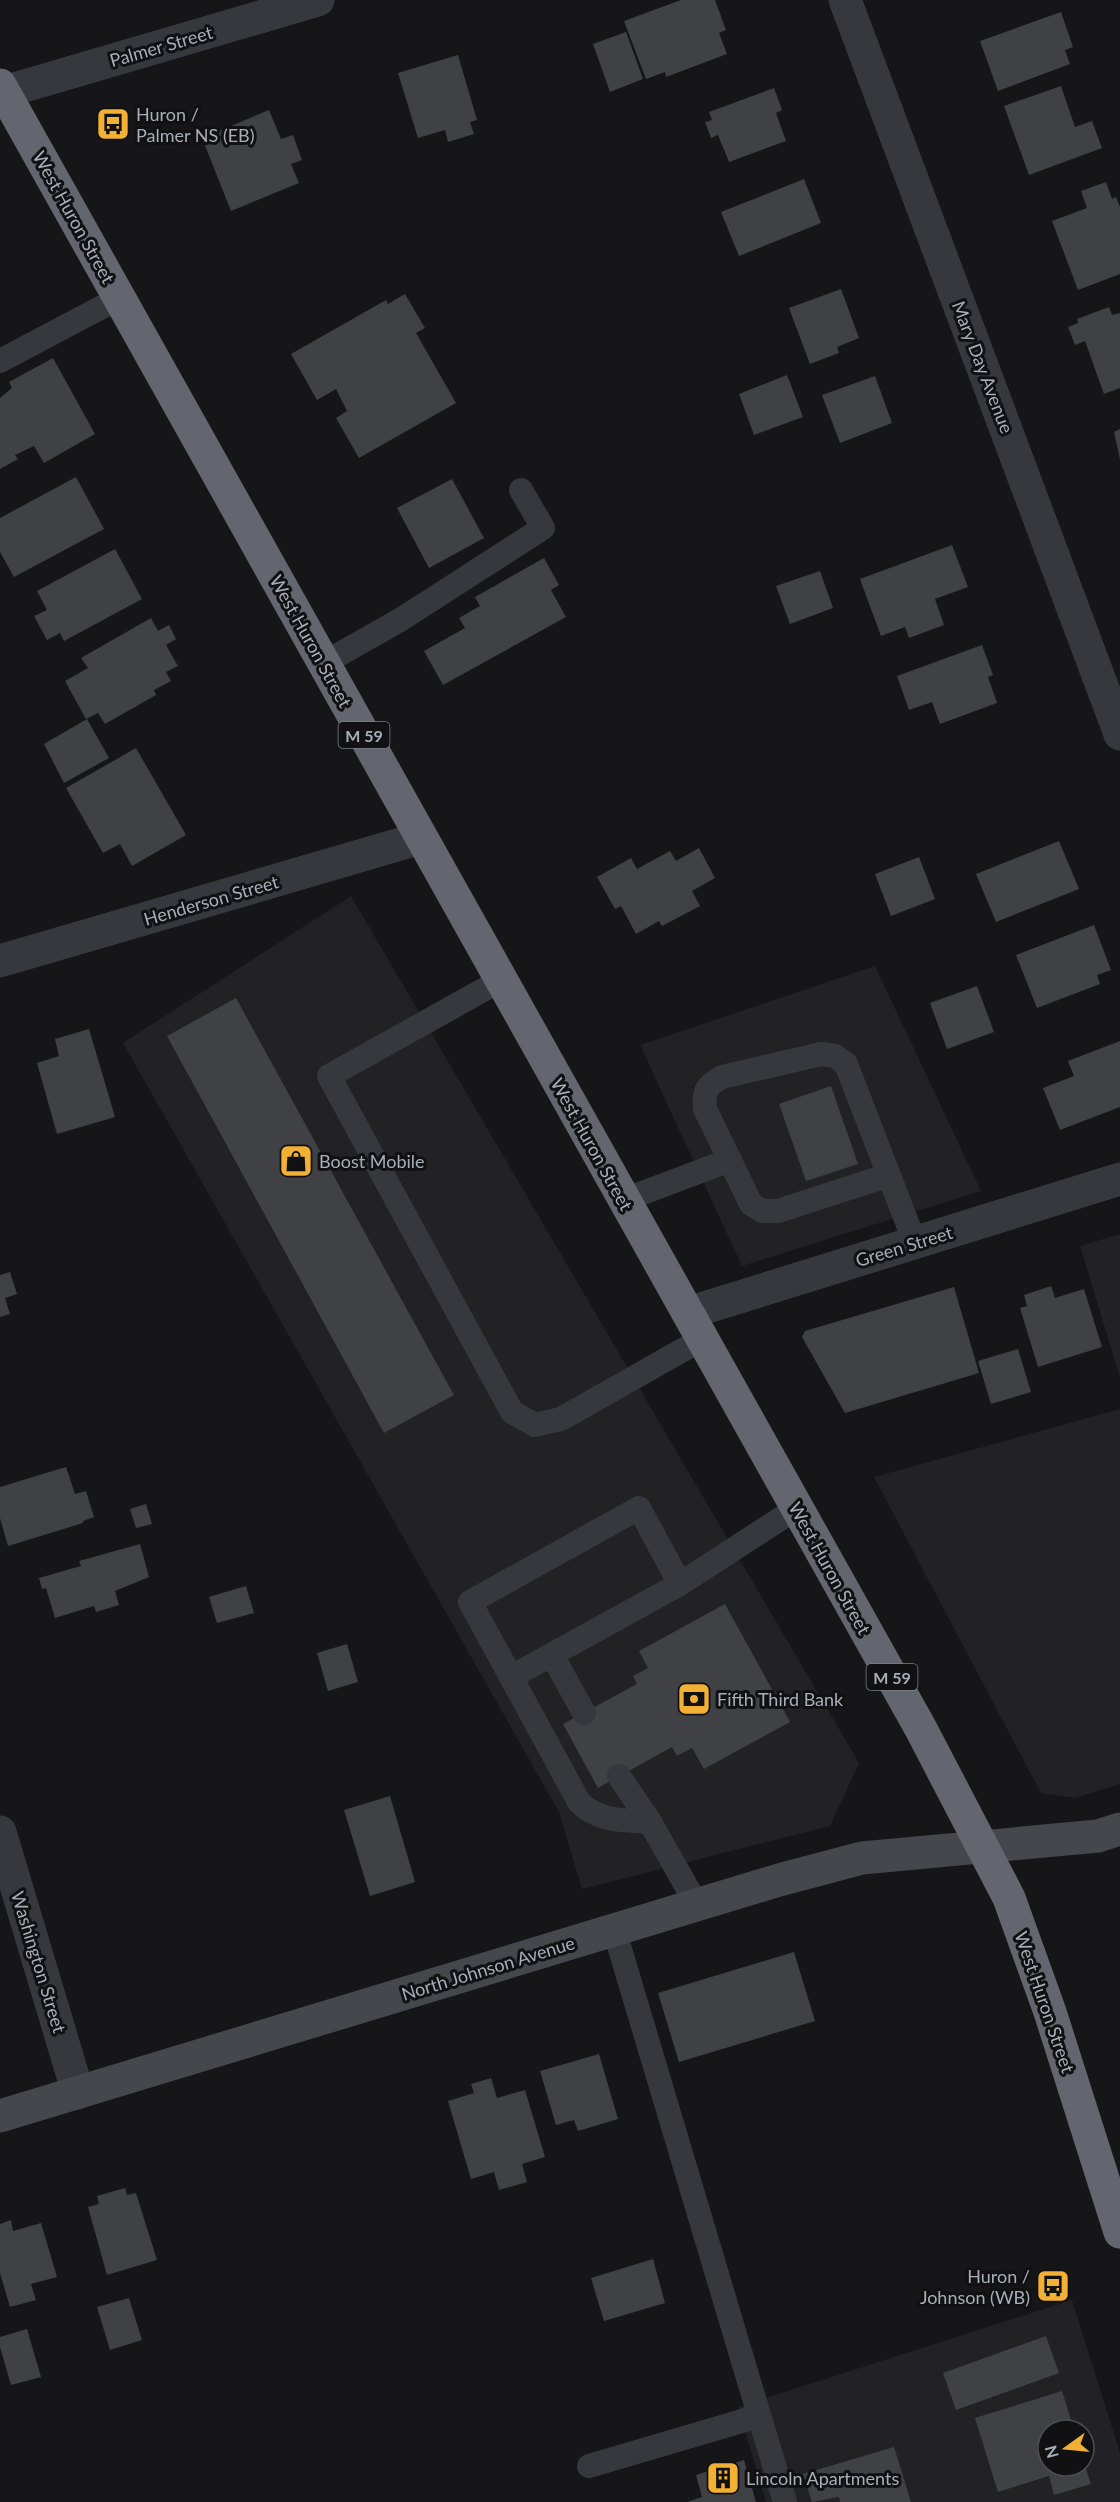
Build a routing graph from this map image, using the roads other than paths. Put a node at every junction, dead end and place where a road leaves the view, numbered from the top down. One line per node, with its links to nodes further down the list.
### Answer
1 (318, 0): 3 (street, Palmer Street)
2 (845, 0): 8 (street, Mary Day Avenue)
3 (2, 88): 4 (highway, West Huron Street / M 59)
4 (119, 298): 5 (lane); 7 (highway, West Huron Street / M 59)
5 (0, 361)
6 (521, 490): 7 (lane)
7 (324, 663): 9 (highway, West Huron Street / M 59)
8 (1120, 734)
9 (421, 838): 10 (street, Henderson Street); 11 (highway, West Huron Street / M 59)
10 (0, 961)
11 (501, 980): 15 (highway, West Huron Street / M 59); 17 (lane)
12 (730, 1160): 13 (lane); 13 (lane); 15 (lane)
13 (889, 1175): 16 (lane)
14 (1120, 1179): 16 (street, Green Street)
15 (624, 1200): 17 (highway, West Huron Street / M 59)
16 (915, 1243): 17 (street, Green Street)
17 (695, 1326): 18 (highway, West Huron Street / M 59)
18 (797, 1508): 19 (lane); 27 (highway, West Huron Street / M 59)
19 (680, 1584): 20 (lane); 21 (lane)
20 (552, 1655): 21 (lane); 22 (lane)
21 (511, 1677): 24 (lane)
22 (584, 1713)
23 (619, 1776): 24 (lane)
24 (650, 1822): 28 (lane)
25 (1120, 1829): 27 (street, North Johnson Avenue)
26 (0, 1832): 30 (street, Washington Street)
27 (983, 1847): 28 (street, North Johnson Avenue); 32 (highway, West Huron Street / M 59)
28 (697, 1905): 29 (street, North Johnson Avenue)
29 (614, 1929): 30 (street, North Johnson Avenue); 33 (lane)
30 (78, 2093): 31 (street, North Johnson Avenue)
31 (0, 2116)
32 (1120, 2232)
33 (759, 2416): 34 (lane); 35 (lane)
34 (589, 2466)
35 (785, 2502)

